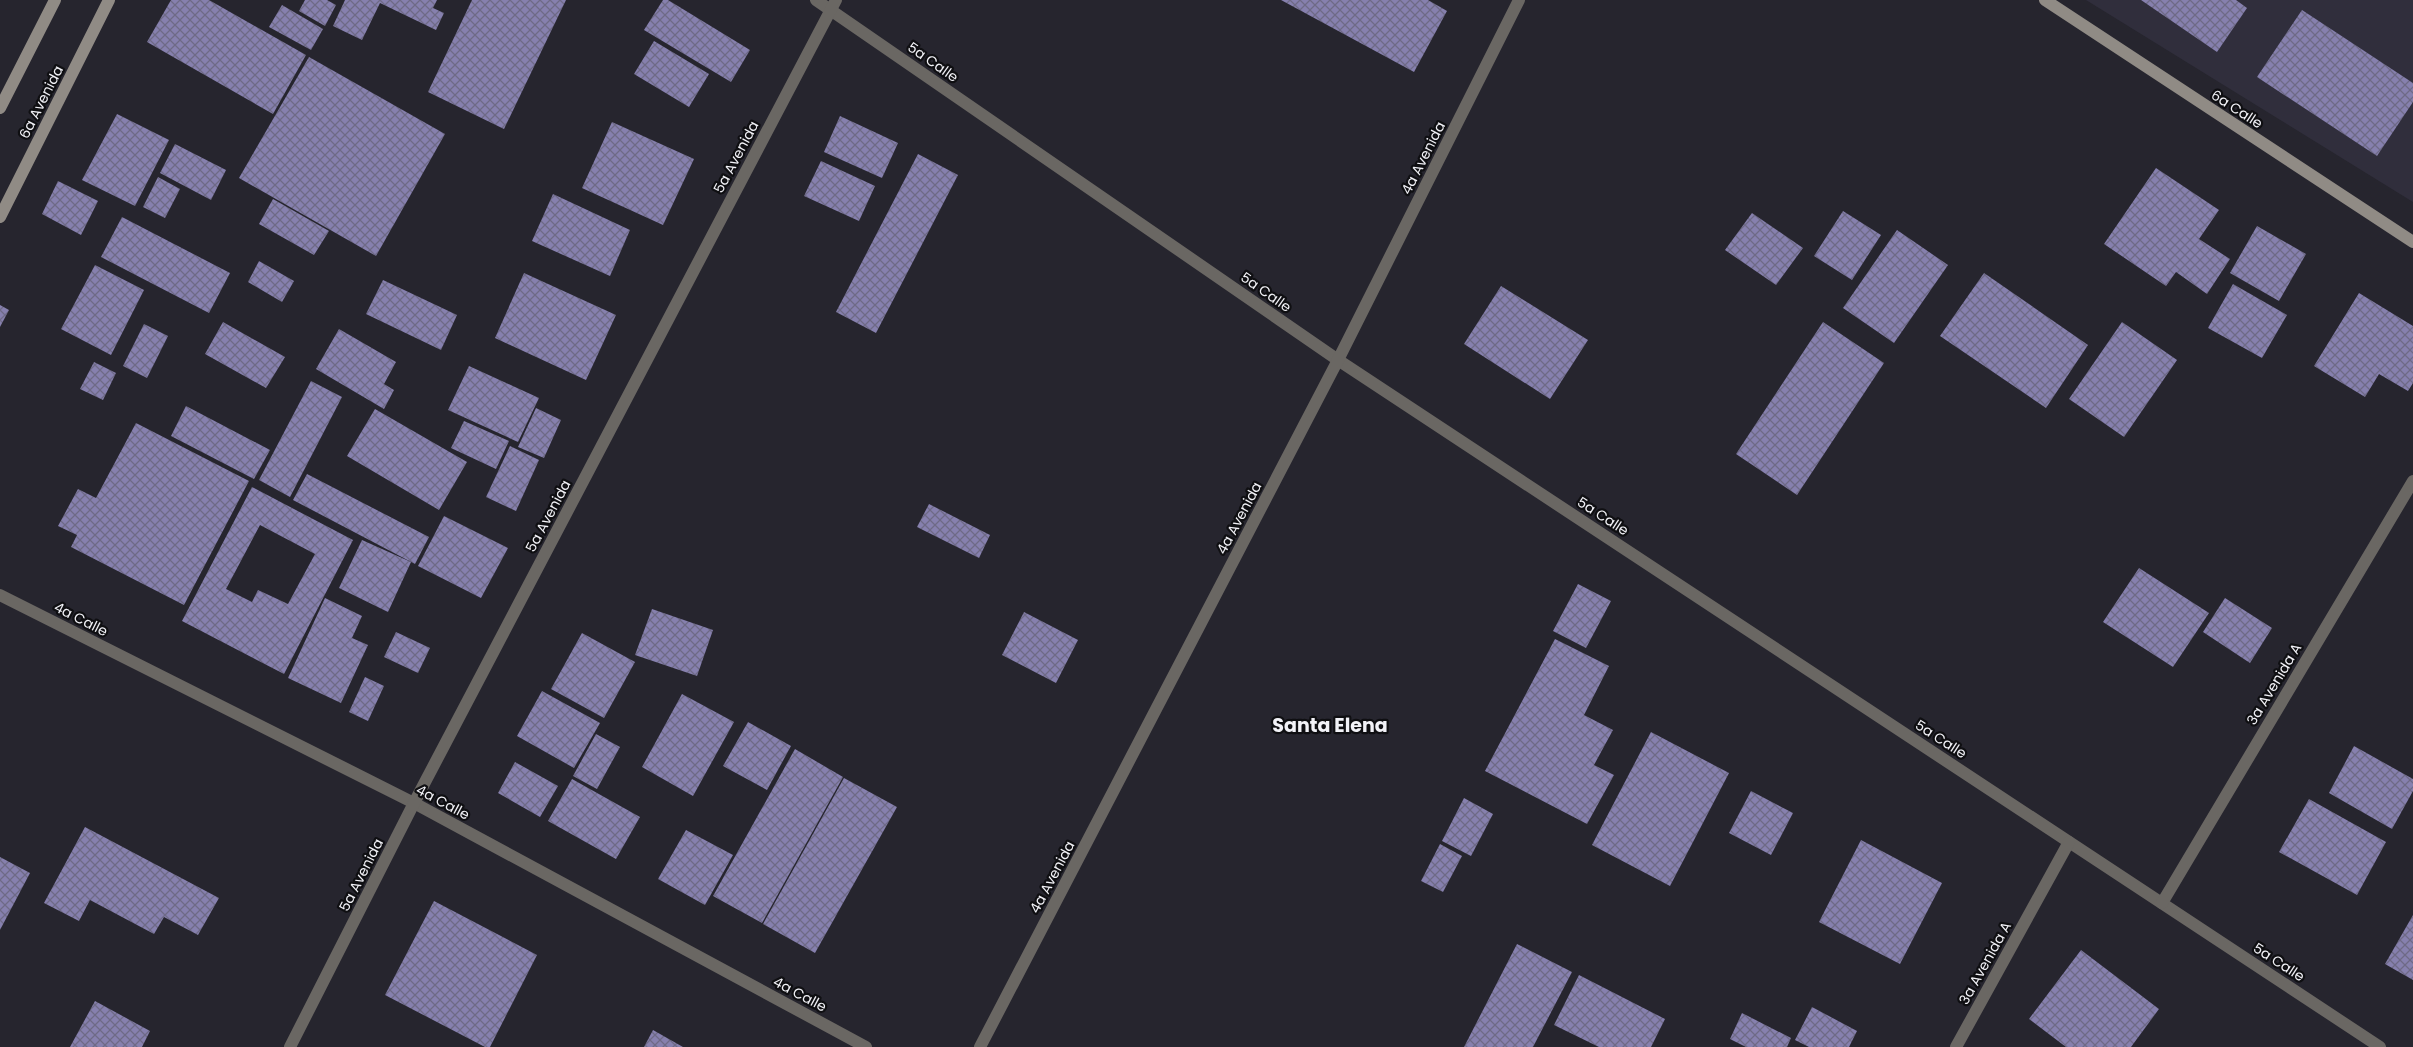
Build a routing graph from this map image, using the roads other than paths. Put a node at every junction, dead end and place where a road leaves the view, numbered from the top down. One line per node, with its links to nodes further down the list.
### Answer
1 (55, 0): 7 (main road)
2 (109, 0): 8 (main road, 6a Avenida)
3 (816, 0): 6 (street, 5a Calle)
4 (1519, 0): 10 (street, 4a Avenida)
5 (2045, 0): 9 (main road, 6a Calle)
6 (833, 5): 10 (street, 5a Calle); 13 (street, 5a Avenida)
7 (0, 108)
8 (0, 217)
9 (2413, 242)
10 (1338, 360): 14 (street, 5a Calle); 18 (street, 4a Avenida)
11 (2413, 480): 15 (street, 3a Avenida A)
12 (0, 595): 13 (street, 4a Calle)
13 (414, 803): 16 (street, 5a Avenida); 17 (street, 4a Calle)
14 (2069, 842): 15 (street, 5a Calle); 19 (street, 3a Avenida A)
15 (2162, 903): 20 (street, 5a Calle)
16 (290, 1047)
17 (866, 1047)
18 (980, 1047)
19 (1956, 1047)
20 (2380, 1047)

